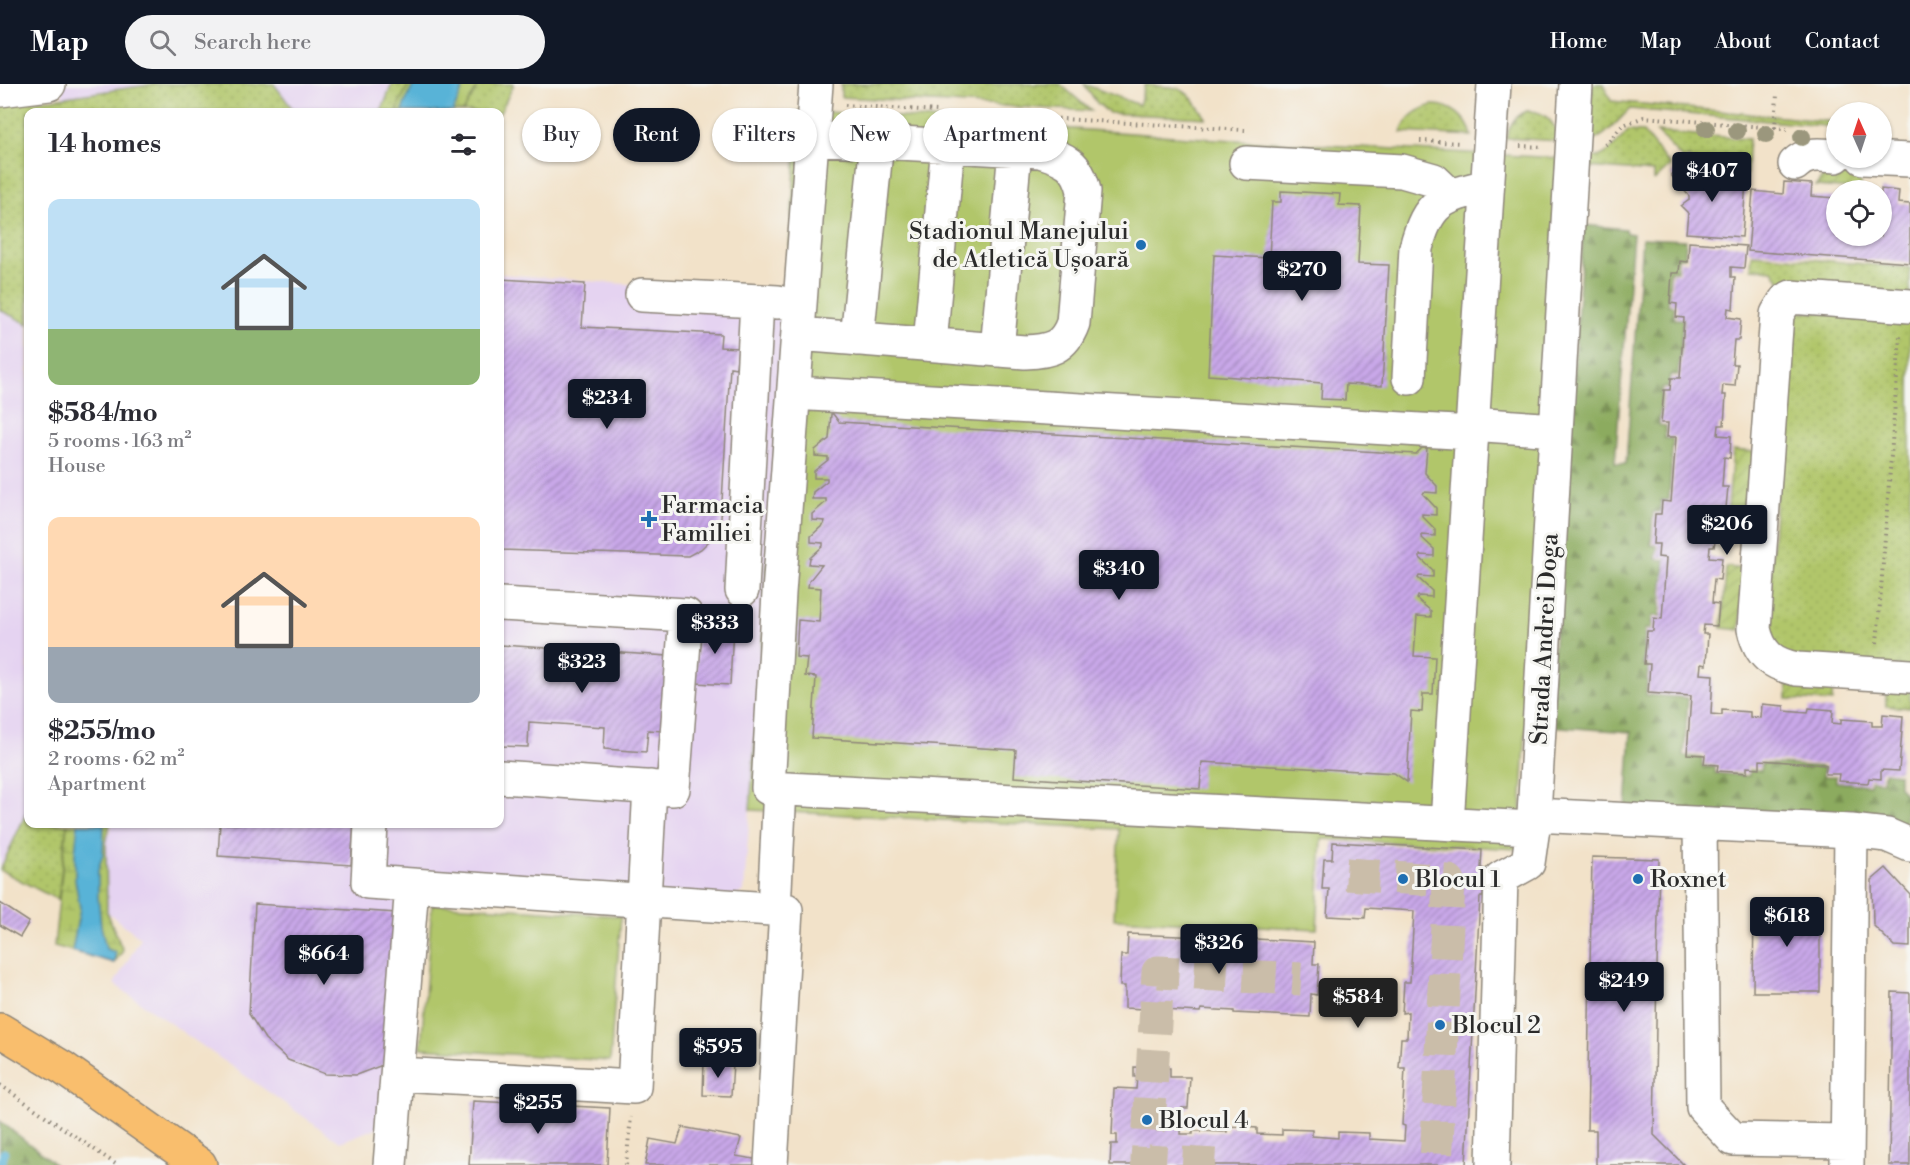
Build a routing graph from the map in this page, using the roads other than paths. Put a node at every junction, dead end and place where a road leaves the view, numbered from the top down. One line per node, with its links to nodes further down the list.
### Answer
1 (50, 84): 5 (street)
2 (816, 84): 6 (street)
3 (1494, 84): 17 (street)
4 (1576, 84): 29 (street, Strada Andrei Doga)
5 (0, 90)
6 (814, 108)
7 (1826, 155): 16 (street)
8 (1892, 159): 9 (street)
9 (1910, 160)
10 (810, 162): 22 (street)
11 (875, 162): 23 (street)
12 (946, 162): 24 (street)
13 (1014, 162): 25 (street)
14 (1068, 162): 25 (street)
15 (1246, 163): 18 (street)
16 (1795, 164)
17 (1487, 186): 18 (street); 28 (street)
18 (1451, 196): 26 (street)
19 (642, 295): 20 (street)
20 (758, 301): 22 (street); 30 (street)
21 (1906, 306): 32 (street)
22 (799, 318): 23 (street); 27 (street)
23 (857, 339): 24 (street)
24 (930, 344): 25 (street)
25 (997, 350)
26 (1409, 378)
27 (794, 393): 28 (street); 35 (street)
28 (1472, 428): 29 (street); 37 (street)
29 (1556, 430): 36 (street, Strada Andrei Doga)
30 (742, 591)
31 (504, 604): 34 (street)
32 (1910, 676)
33 (504, 777): 34 (street)
34 (650, 787): 43 (street)
35 (780, 788): 37 (street); 44 (street)
36 (1534, 821): 37 (street); 38 (street); 51 (street, Strada Andrei Doga)
37 (1447, 823)
38 (1700, 824): 40 (street); 47 (street)
39 (371, 828): 42 (street)
40 (1851, 831): 41 (street); 47 (street)
41 (1910, 845)
42 (412, 885): 43 (street); 46 (street)
43 (644, 901): 44 (street); 46 (street)
44 (774, 909): 50 (street)
45 (0, 1030): 48 (main road)
46 (398, 1074): 49 (street)
47 (1847, 1153)
48 (200, 1165)
49 (390, 1165)
50 (771, 1165)
51 (1493, 1165)

